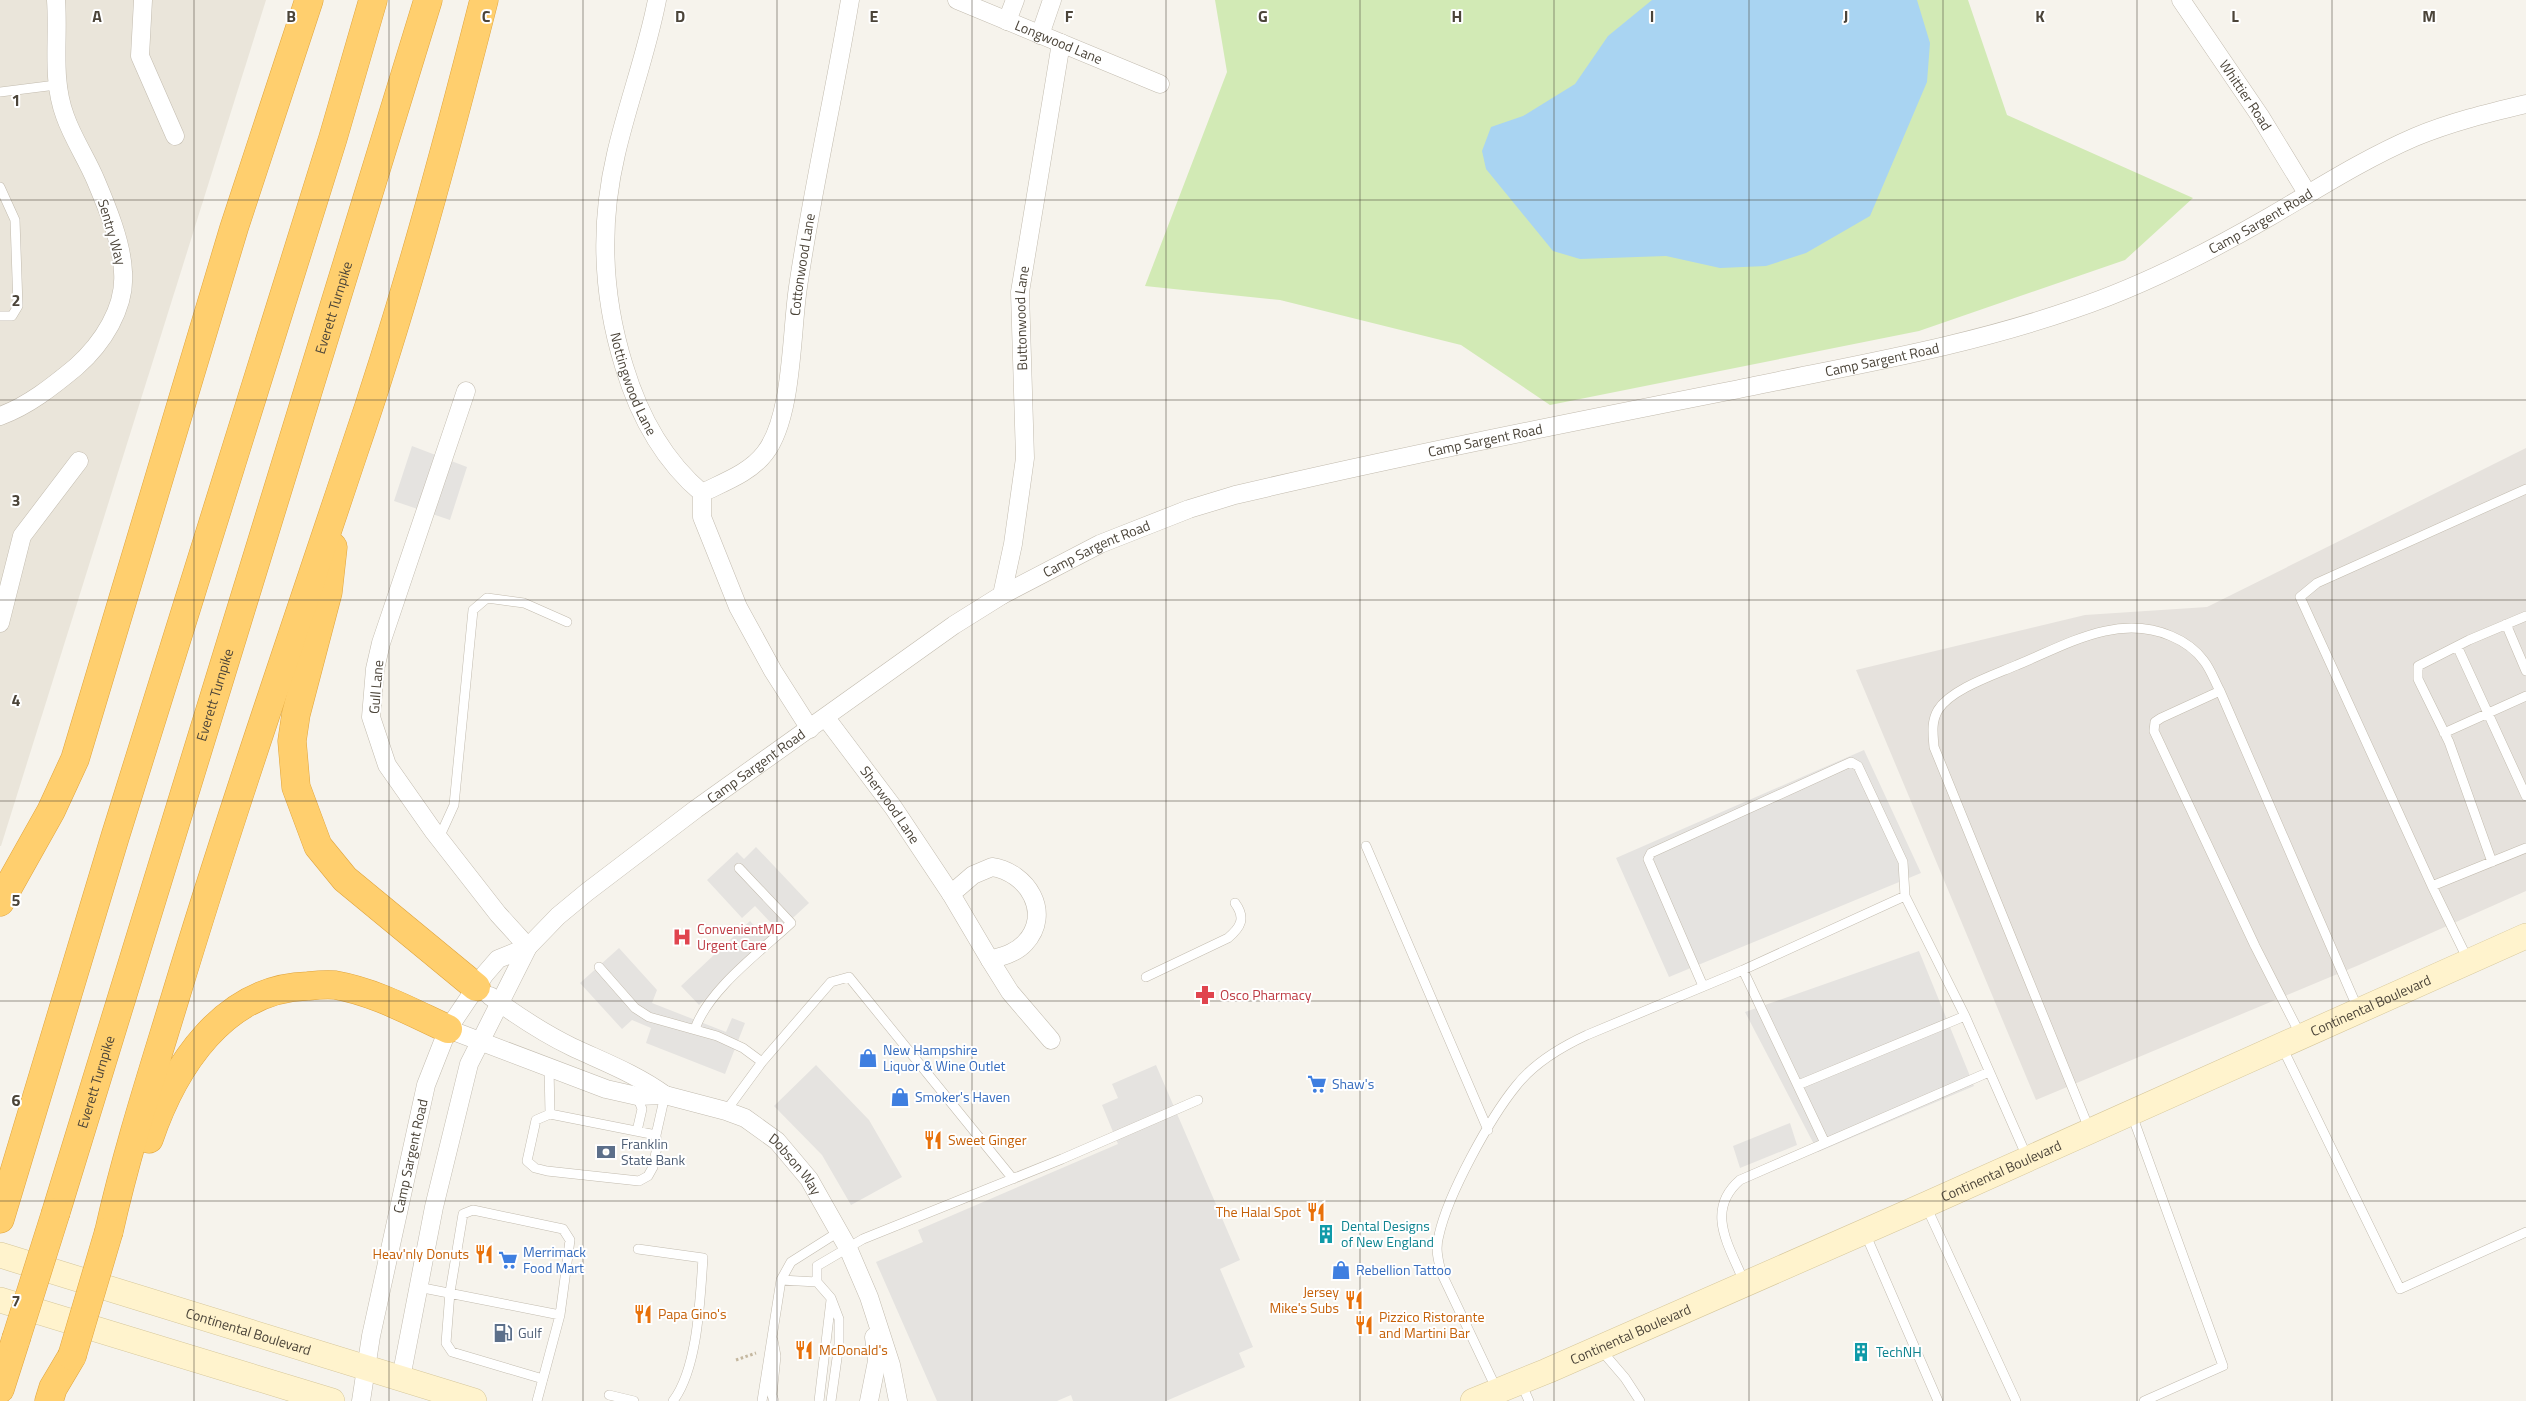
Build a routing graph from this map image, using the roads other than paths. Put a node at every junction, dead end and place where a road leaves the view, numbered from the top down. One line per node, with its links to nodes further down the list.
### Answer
1 (56, 0): 17 (street, Sentry Way)
2 (143, 0): 20 (street)
3 (309, 0): 52 (highway)
4 (373, 0): 88 (highway)
5 (428, 0): 110 (highway, Everett Turnpike, bridge)
6 (484, 0): 29 (highway)
7 (657, 0): 28 (street, Nottingwood Lane)
8 (850, 0): 28 (street, Cottonwood Lane)
9 (957, 0): 13 (street, Longwood Lane)
10 (1014, 0): 13 (street)
11 (1052, 0): 14 (street)
12 (2181, 0): 22 (street, Whittier Road)
13 (1007, 21): 14 (street, Longwood Lane)
14 (1040, 34): 15 (street, Longwood Lane)
15 (1061, 43): 16 (street, Longwood Lane); 30 (street, Buttonwood Lane)
16 (1160, 84)
17 (56, 85): 18 (lane); 25 (street, Sentry Way)
18 (0, 92)
19 (2526, 104): 22 (street, Camp Sargent Road)
20 (175, 136)
21 (0, 187): 23 (lane)
22 (2307, 193): 30 (street, Camp Sargent Road)
23 (0, 316)
24 (466, 391): 44 (street, Gull Lane)
25 (0, 416)
26 (80, 461): 33 (street)
27 (2526, 489): 49 (lane)
28 (702, 493): 41 (street)
29 (338, 498): 62 (highway); 91 (highway)
30 (1002, 595): 40 (street, Camp Sargent Road)
31 (2526, 616): 34 (lane)
32 (566, 622): 44 (lane)
33 (0, 623)
34 (2506, 624): 35 (lane); 36 (lane)
35 (2457, 646): 39 (lane); 42 (lane)
36 (2526, 671)
37 (2220, 691): 63 (lane); 69 (lane); 82 (lane)
38 (2526, 696): 39 (lane)
39 (2489, 714): 42 (lane); 43 (lane)
40 (826, 718): 41 (street, Camp Sargent Road); 50 (street, Sherwood Lane)
41 (810, 729): 55 (street, Camp Sargent Road)
42 (2444, 733): 47 (lane)
43 (2526, 796)
44 (439, 838): 55 (street, Gull Lane)
45 (1366, 846): 80 (lane)
46 (2526, 848): 47 (lane)
47 (2492, 862): 49 (lane)
48 (739, 868): 66 (lane)
49 (2432, 886): 57 (lane)
50 (951, 894): 56 (street, Sherwood Lane); 56 (street)
51 (1905, 896): 59 (lane); 61 (lane); 64 (lane)
52 (0, 902)
53 (1235, 903): 60 (lane)
54 (2526, 936): 57 (main road, Continental Boulevard)
55 (528, 947): 62 (street, Camp Sargent Road); 62 (street, Camp Sargent Road)
56 (990, 960): 67 (street, Sherwood Lane)
57 (2469, 962): 63 (main road, Continental Boulevard)
58 (599, 967): 66 (lane)
59 (1743, 970): 61 (lane); 73 (lane)
60 (1146, 977)
61 (1703, 986): 80 (lane)
62 (487, 995): 65 (street, Camp Sargent Road); 68 (street, Camp Sargent Road); 74 (street, Dobson Way)
63 (2359, 1011): 69 (main road, Continental Boulevard)
64 (1965, 1016): 72 (lane); 73 (lane)
65 (448, 1029): 68 (street, Dobson Way); 91 (highway); 108 (street, Camp Sargent Road)
66 (695, 1029): 70 (lane)
67 (1050, 1040)
68 (479, 1041): 71 (street, Dobson Way); 99 (street, Camp Sargent Road)
69 (2291, 1042): 78 (main road, Continental Boulevard); 92 (lane)
70 (762, 1062): 77 (lane); 86 (lane)
71 (548, 1067): 75 (street, Dobson Way); 79 (lane)
72 (1989, 1072): 84 (lane); 85 (lane)
73 (1798, 1085): 84 (lane)
74 (665, 1095): 75 (street, Dobson Way); 77 (street, Dobson Way); 83 (lane)
75 (637, 1096): 81 (lane)
76 (1198, 1100): 86 (lane)
77 (726, 1111): 90 (street, Dobson Way)
78 (2131, 1112): 82 (main road, Continental Boulevard); 133 (lane)
79 (550, 1114): 81 (lane); 83 (lane)
80 (1488, 1130): 112 (lane)
81 (637, 1131): 83 (lane)
82 (2090, 1131): 85 (main road, Continental Boulevard)
83 (656, 1135)
84 (1825, 1143): 98 (lane)
85 (2028, 1159): 87 (main road, Continental Boulevard)
86 (1013, 1179): 93 (lane)
87 (1925, 1205): 89 (main road, Continental Boulevard); 132 (lane)
88 (4, 1207)
89 (1864, 1230): 98 (main road, Continental Boulevard); 131 (lane)
90 (840, 1231): 93 (street, Dobson Way); 96 (lane)
91 (109, 1232): 107 (highway, bridge)
92 (2526, 1232)
93 (848, 1248): 97 (lane); 101 (street, Dobson Way)
94 (638, 1249): 122 (lane)
95 (11, 1258): 108 (main road, Continental Boulevard)
96 (781, 1280): 97 (lane); 105 (lane)
97 (817, 1282): 102 (lane)
98 (1744, 1282): 106 (main road, Continental Boulevard)
99 (418, 1287): 100 (lane); 111 (street, Camp Sargent Road)
100 (450, 1292): 104 (lane); 104 (lane); 109 (lane)
101 (869, 1297): 127 (street, Dobson Way); 128 (street, Dobson Way)
102 (831, 1298): 125 (lane); 126 (lane)
103 (2, 1300): 117 (main road)
104 (560, 1315): 109 (lane)
105 (772, 1332): 123 (lane); 124 (lane)
106 (1599, 1348): 113 (main road, Continental Boulevard); 130 (lane)
107 (72, 1356): 115 (highway); 116 (highway)
108 (365, 1368): 111 (main road, Continental Boulevard); 118 (street, Camp Sargent Road)
109 (543, 1379): 120 (lane)
110 (0, 1389)
111 (400, 1390): 119 (main road, Continental Boulevard)
112 (1498, 1392): 113 (main road, Continental Boulevard); 129 (main road, Continental Boulevard)
113 (1525, 1392)
114 (609, 1395): 121 (lane)
115 (49, 1401)
116 (68, 1401)
117 (332, 1401)
118 (361, 1401)
119 (474, 1401)
120 (537, 1401)
121 (634, 1401)
122 (673, 1401)
123 (762, 1401)
124 (774, 1401)
125 (819, 1401)
126 (831, 1401)
127 (869, 1401)
128 (898, 1401)
129 (1473, 1401)
130 (1640, 1401)
131 (1938, 1401)
132 (2016, 1401)
133 (2144, 1401)

